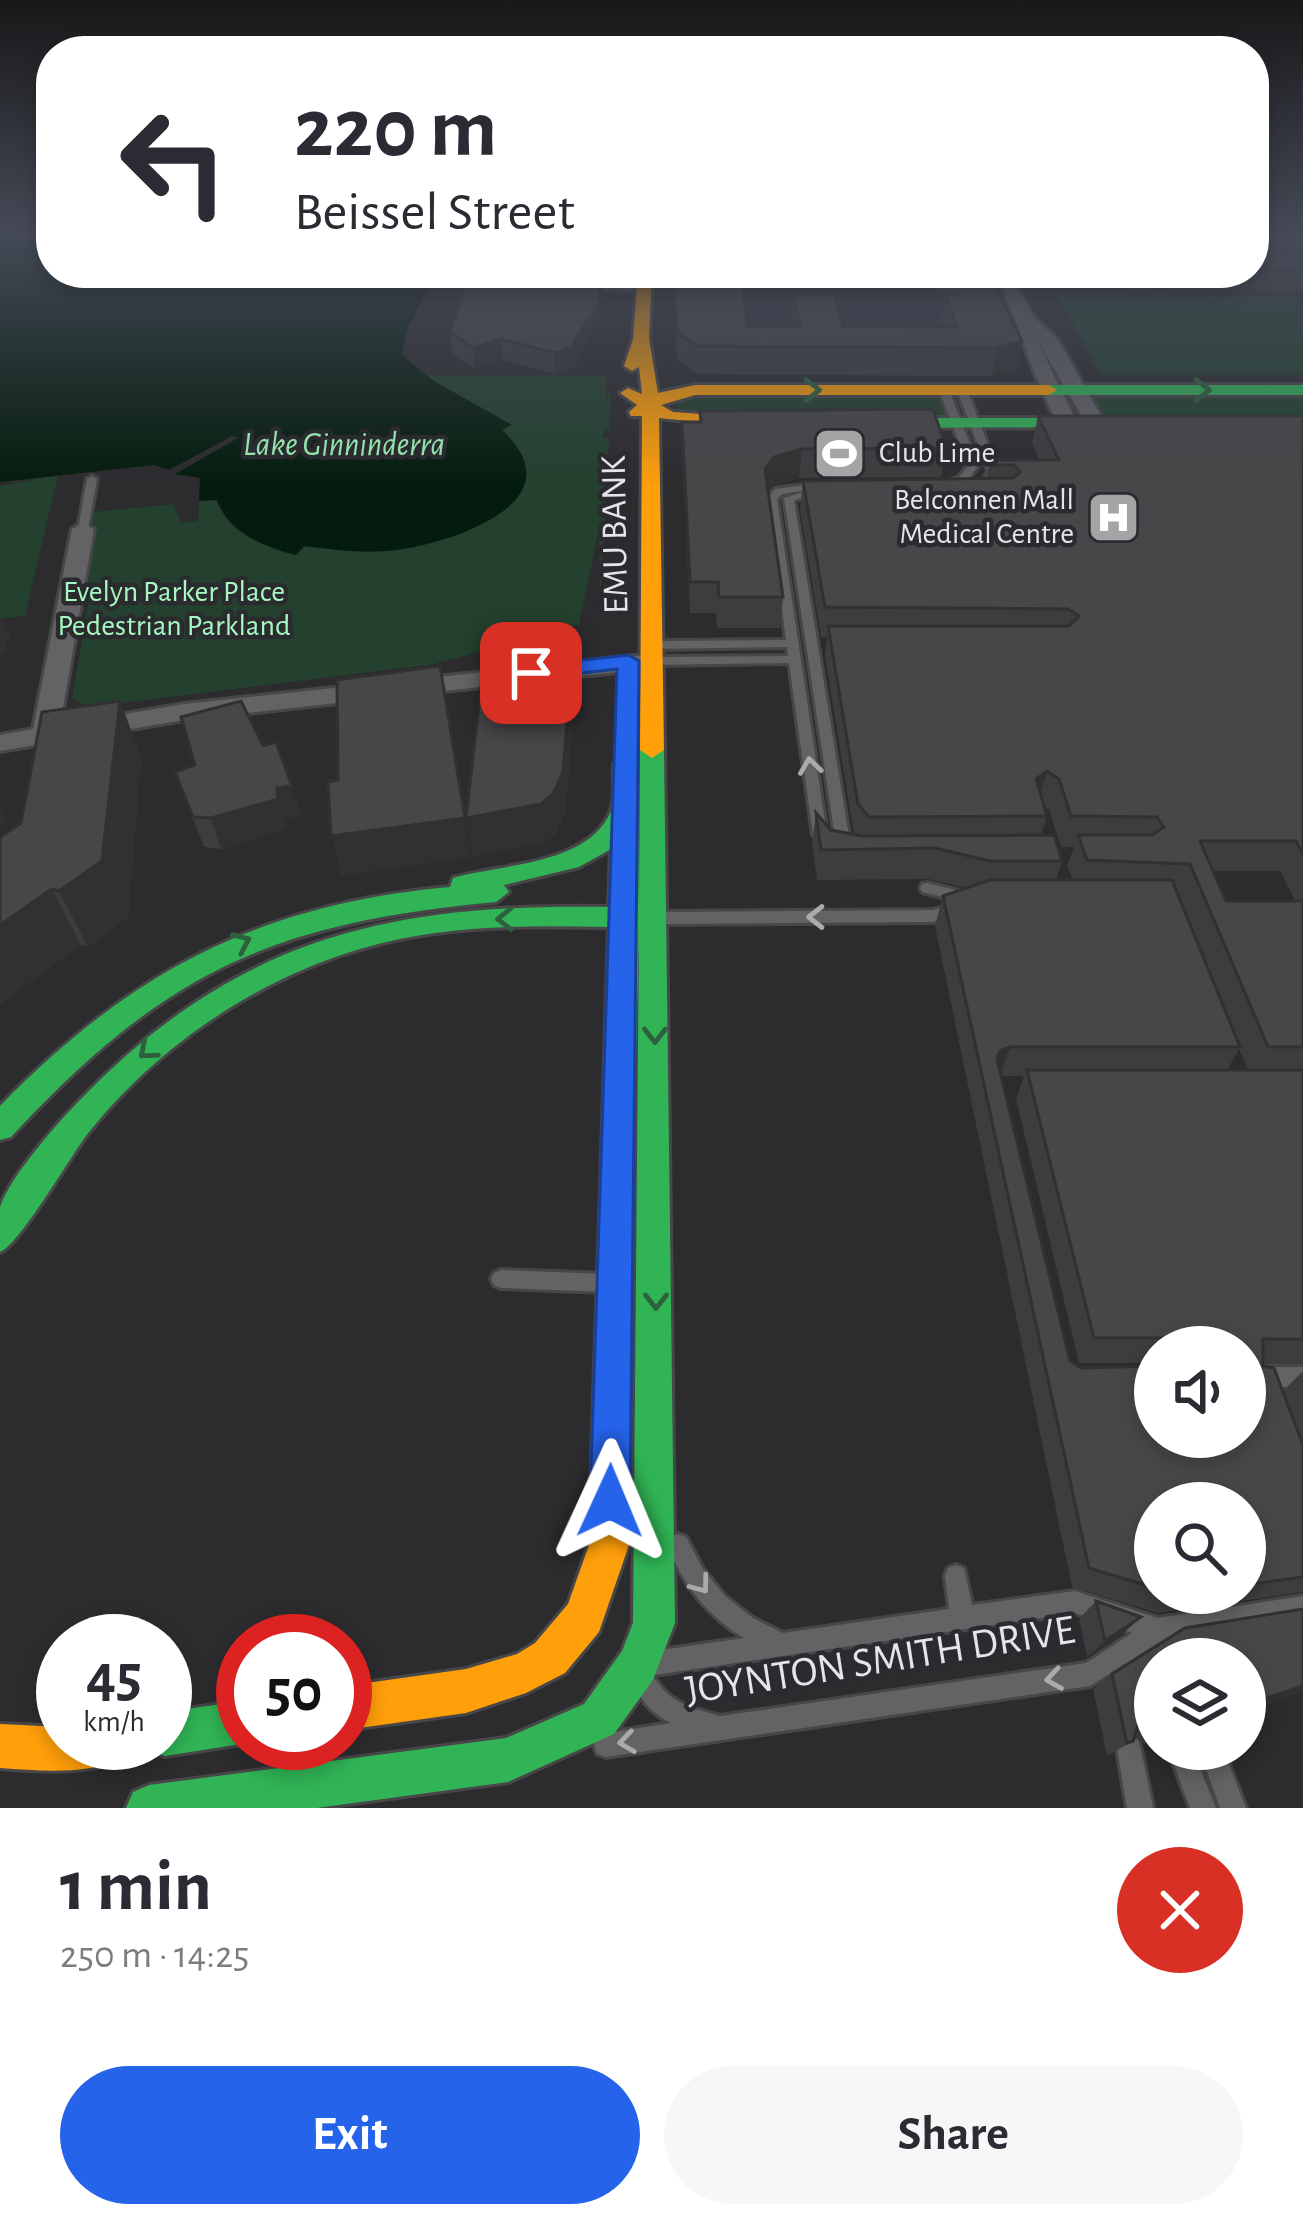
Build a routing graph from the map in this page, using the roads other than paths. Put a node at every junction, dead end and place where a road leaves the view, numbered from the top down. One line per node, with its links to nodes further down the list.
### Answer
1 (646, 317): 3 (main road, EMU BANK)
2 (1025, 317): 5 (street)
3 (646, 350): 4 (main road); 8 (main road, EMU BANK)
4 (694, 390): 7 (main road, one-way to 7); 8 (main road)
5 (1064, 390): 6 (main road, one-way to 6); 7 (main road); 12 (street)
6 (1303, 390)
7 (953, 391): 13 (lane); 13 (lane)
8 (634, 405): 9 (main road); 14 (main road, EMU BANK); 20 (main road, EMU BANK)
9 (704, 423): 10 (main road); 14 (main road)
10 (774, 423)
11 (867, 423): 13 (main road)
12 (1093, 423): 13 (main road)
13 (970, 435): 13 (lane)
14 (651, 454): 20 (main road, EMU BANK)
15 (92, 479): 17 (lane)
16 (842, 486): 18 (lane)
17 (83, 529): 21 (street)
18 (792, 647): 19 (lane); 19 (lane); 19 (lane, one-way to 18); 20 (lane)
19 (825, 648)
20 (640, 653): 21 (street); 23 (main road, EMU BANK); 27 (main road, EMU BANK)
21 (45, 733): 22 (street)
22 (0, 743)
23 (624, 811): 25 (main road); 26 (main road, EMU BANK)
24 (927, 889): 27 (lane, one-way to 27)
25 (419, 893): 26 (main road); 28 (main road, one-way to 25)
26 (622, 904): 27 (main road); 29 (main road, EMU BANK); 31 (main road, one-way to 31)
27 (654, 904): 30 (main road, EMU BANK, one-way to 30)
28 (0, 1127)
29 (616, 1183): 30 (lane); 33 (main road, EMU BANK)
30 (664, 1184): 38 (main road, EMU BANK, one-way to 38)
31 (0, 1237)
32 (501, 1279): 33 (lane)
33 (615, 1283): 39 (main road, EMU BANK)
34 (1266, 1377): 35 (lane)
35 (1303, 1377)
36 (1266, 1393): 37 (lane)
37 (1271, 1400)
38 (657, 1492): 44 (lane, one-way to 44); 45 (main road, EMU BANK)
39 (609, 1545): 45 (lane, EMU BANK); 46 (main road, EMU BANK)
40 (956, 1576): 42 (lane)
41 (1303, 1607): 43 (lane)
42 (962, 1618): 43 (lane, JOYNTON SMITH DRIVE); 44 (lane, JOYNTON SMITH DRIVE)
43 (1158, 1630): 48 (lane, JOYNTON SMITH DRIVE, one-way to 48)
44 (782, 1644): 45 (lane, JOYNTON SMITH DRIVE)
45 (638, 1665): 46 (lane, JOYNTON SMITH DRIVE); 48 (lane, EMU BANK); 52 (main road, JOYNTON SMITH DRIVE)
46 (505, 1684): 47 (main road, JOYNTON SMITH DRIVE)
47 (372, 1704)
48 (723, 1729): 52 (lane, JOYNTON SMITH DRIVE, one-way to 52)
49 (0, 1746): 50 (main road)
50 (36, 1748)
51 (1129, 1750): 55 (lane)
52 (508, 1760): 56 (main road, JOYNTON SMITH DRIVE)
53 (1188, 1770): 58 (lane)
54 (1219, 1770): 59 (lane)
55 (1137, 1798): 57 (lane)
56 (149, 1808)
57 (1155, 1808)
58 (1203, 1808)
59 (1233, 1808)

